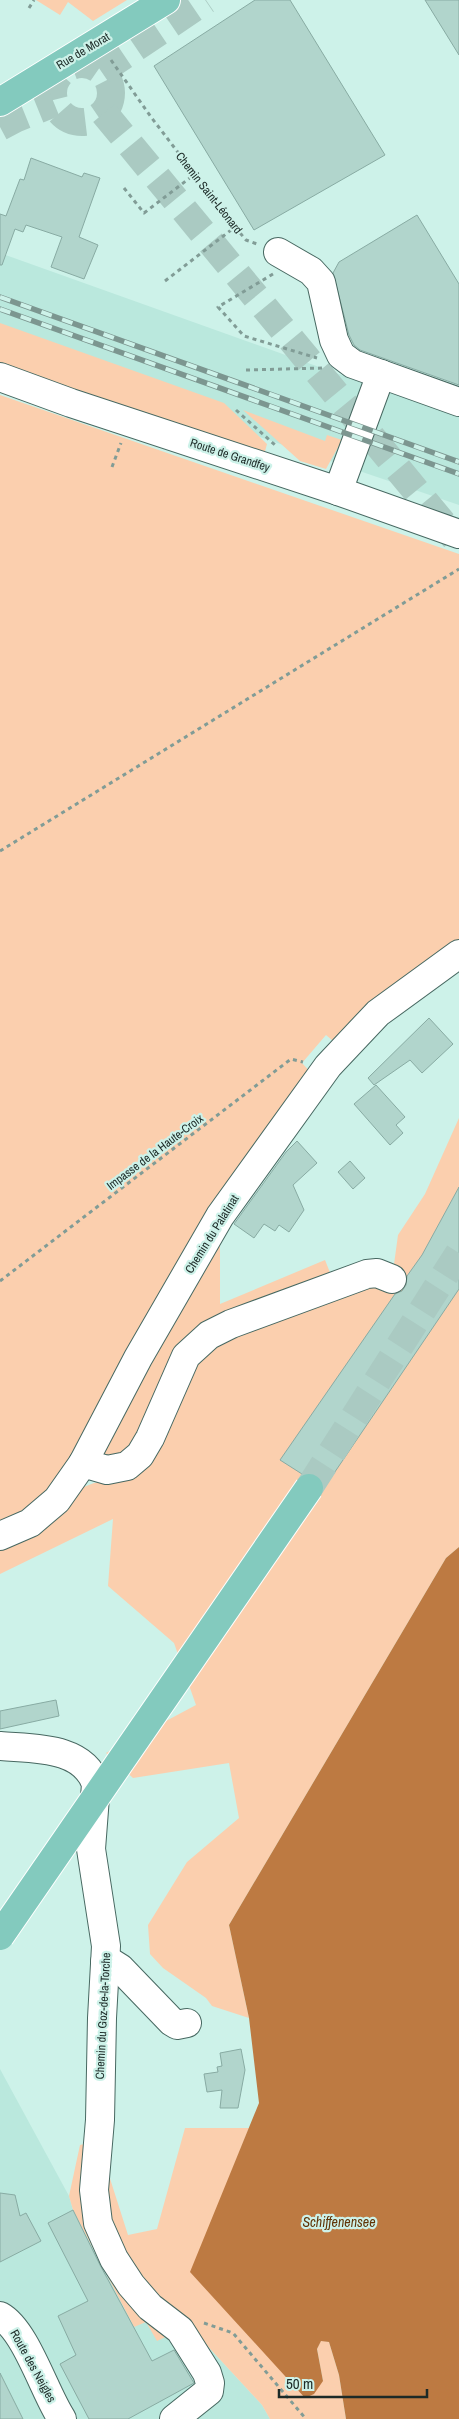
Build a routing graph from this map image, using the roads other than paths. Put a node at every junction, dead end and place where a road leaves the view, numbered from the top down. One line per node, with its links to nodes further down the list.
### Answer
1 (166, 0): 2 (main road, Rue de Morat)
2 (0, 102)
3 (286, 257): 4 (street)
4 (381, 374): 6 (street); 7 (street)
5 (0, 377): 7 (street, Route de Grandfey)
6 (459, 402)
7 (338, 490): 8 (street, Route de Grandfey)
8 (459, 534)
9 (459, 954): 11 (street, Chemin du Palatinat)
10 (392, 1279): 11 (street)
11 (83, 1463): 13 (street, Chemin du Palatinat)
12 (309, 1488): 15 (main road, bridge)
13 (0, 1536)
14 (0, 1746): 16 (street, Chemin du Goz-de-la-Torche)
15 (0, 1936)
16 (105, 1962): 17 (street); 20 (street, Chemin du Goz-de-la-Torche)
17 (187, 2022)
18 (0, 2316): 19 (street, Route des Neigles)
19 (62, 2419)
20 (174, 2419)

